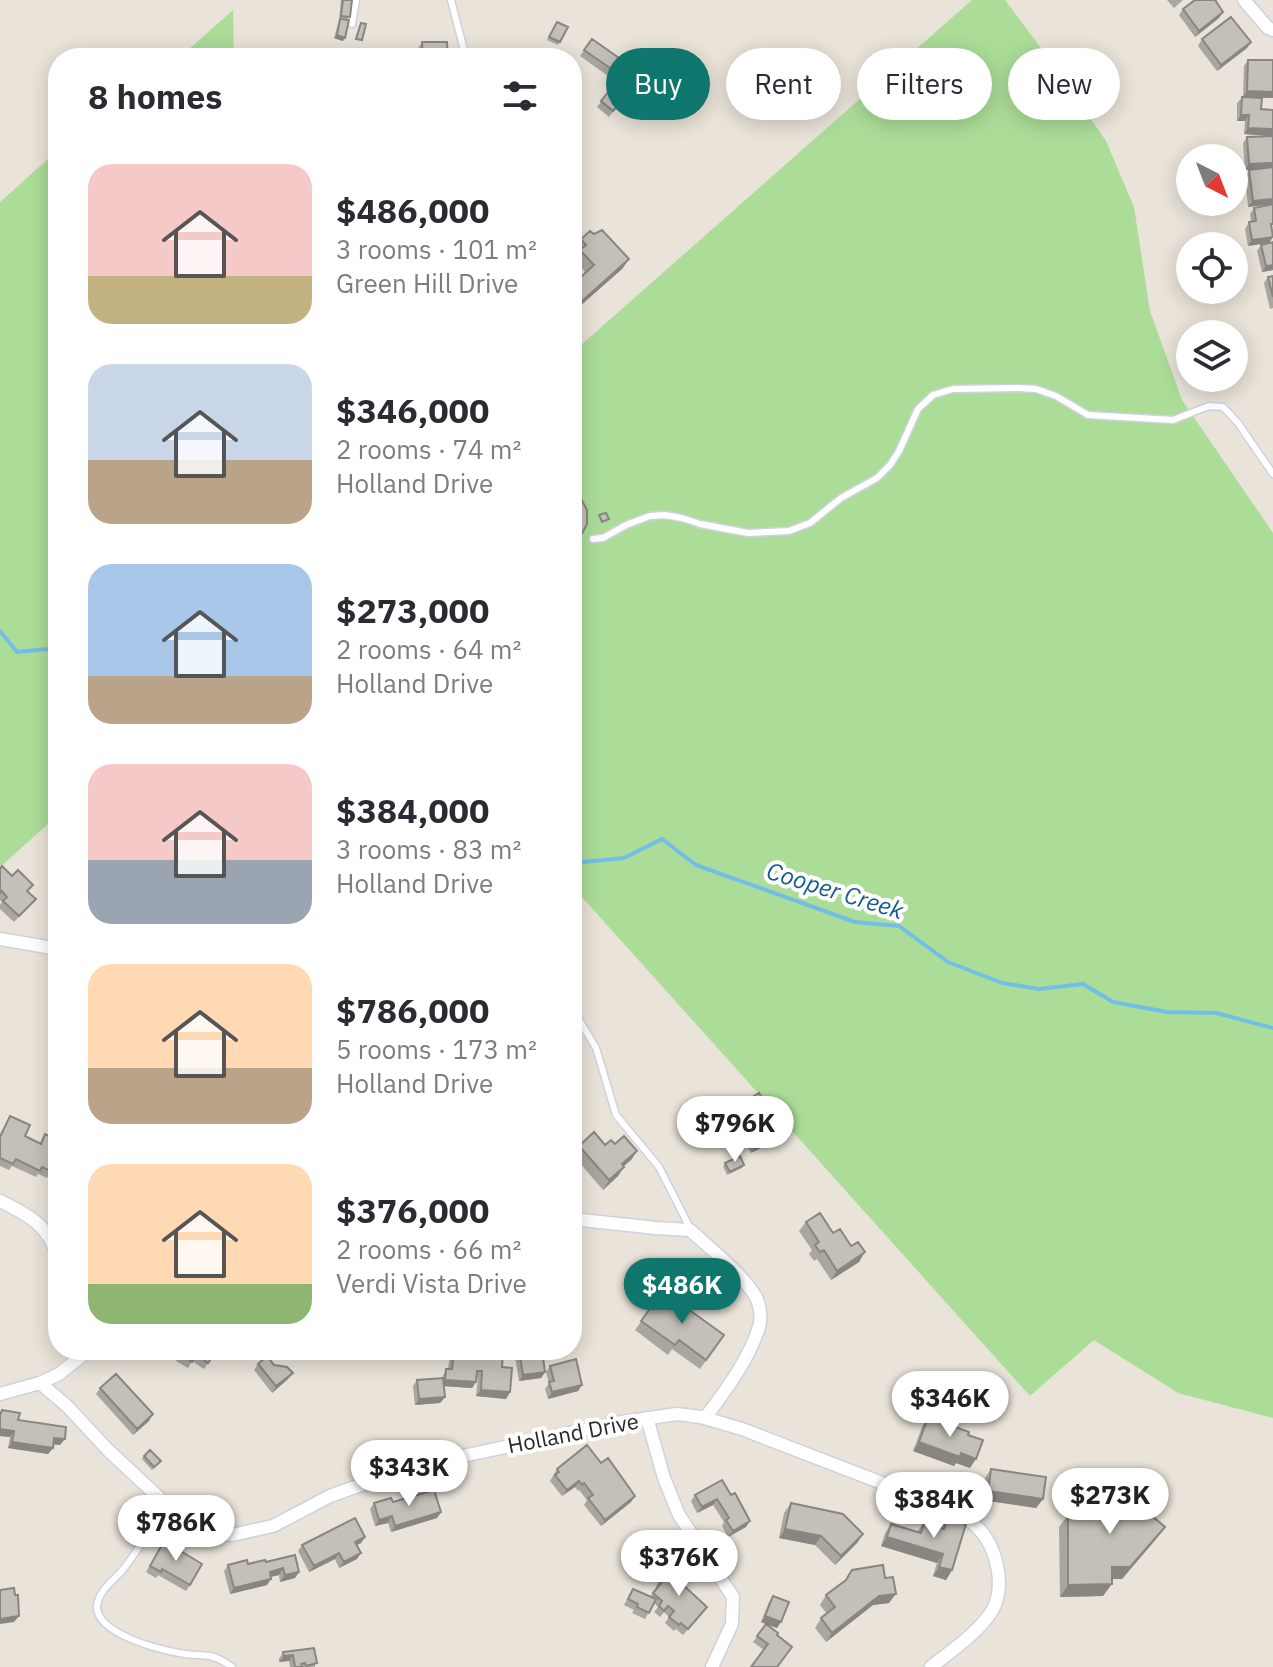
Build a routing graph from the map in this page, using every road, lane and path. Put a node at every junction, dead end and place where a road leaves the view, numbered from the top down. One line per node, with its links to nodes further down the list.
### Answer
1 (356, 0): 4 (lane)
2 (451, 0): 6 (lane)
3 (1244, 0): 5 (street)
4 (352, 24)
5 (1273, 30)
6 (463, 48)
7 (1273, 474): 8 (lane)
8 (593, 539)
9 (0, 939): 10 (street)
10 (48, 947)
11 (582, 1025): 14 (lane)
12 (0, 1201): 15 (street)
13 (582, 1221): 14 (street)
14 (690, 1230): 20 (street)
15 (48, 1234)
16 (72, 1360): 17 (street)
17 (40, 1383): 18 (street); 21 (street, Holland Drive)
18 (0, 1394)
19 (647, 1418): 20 (street, Holland Drive); 21 (street, Holland Drive); 23 (street)
20 (705, 1418): 24 (street, Holland Drive)
21 (167, 1505): 22 (lane)
22 (232, 1667)
23 (712, 1667)
24 (931, 1667)

